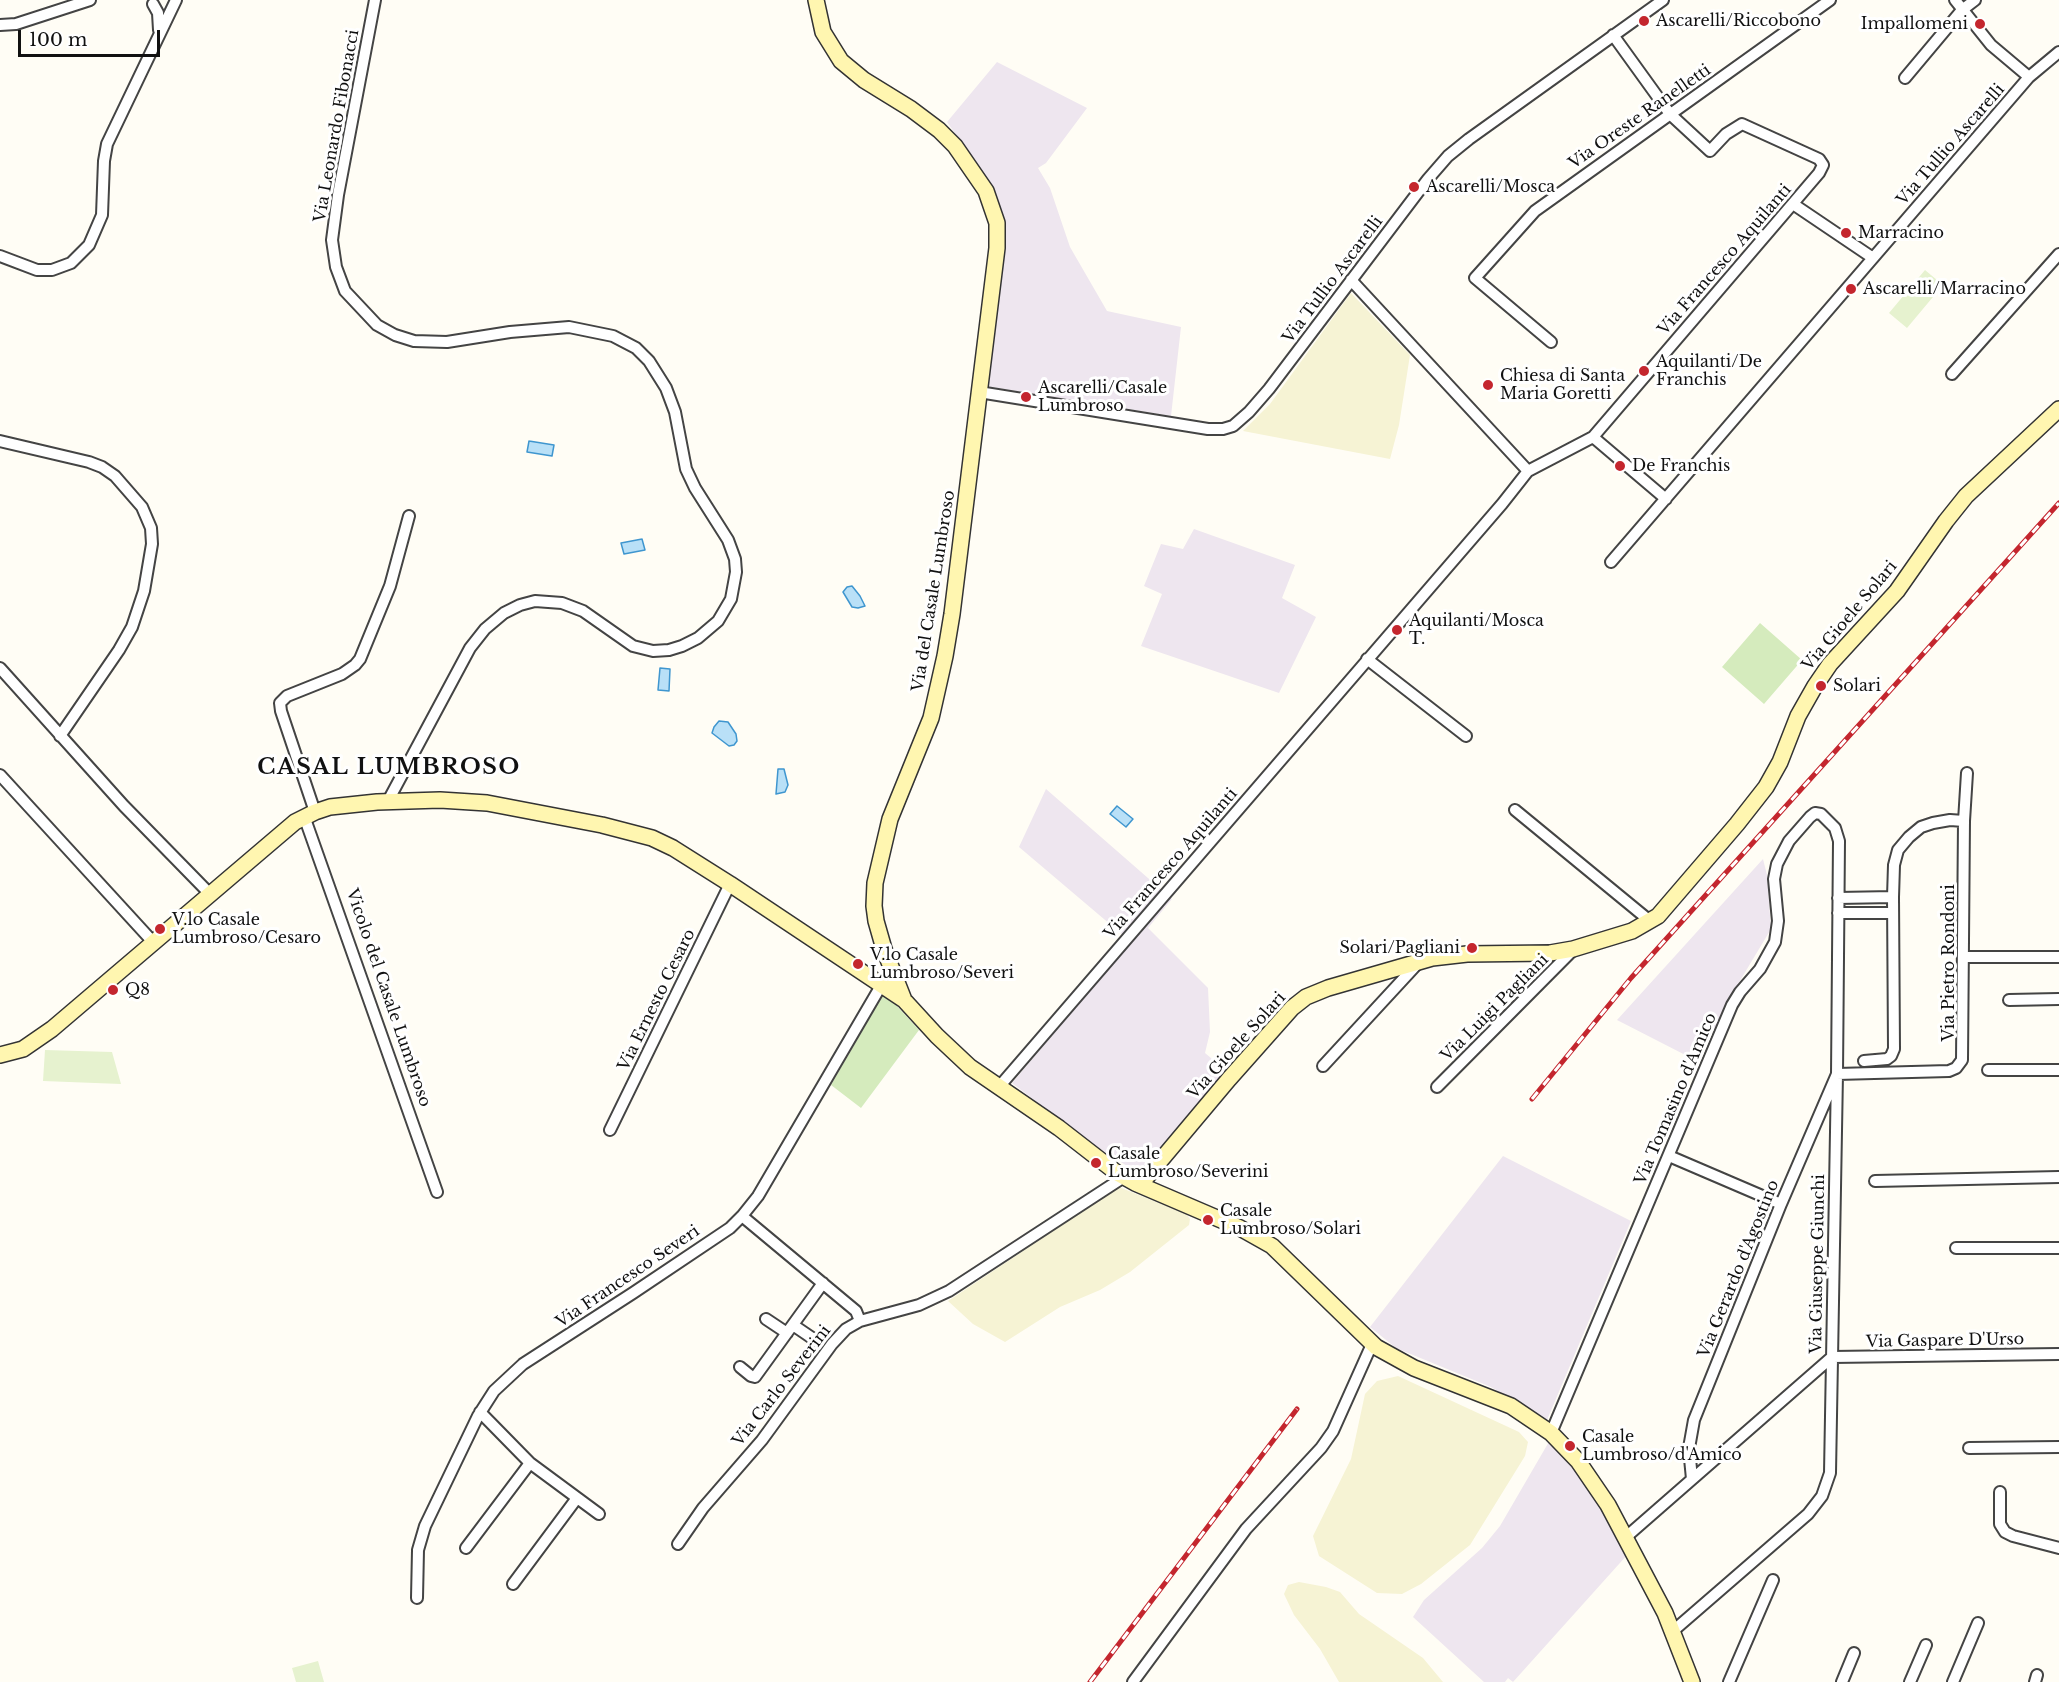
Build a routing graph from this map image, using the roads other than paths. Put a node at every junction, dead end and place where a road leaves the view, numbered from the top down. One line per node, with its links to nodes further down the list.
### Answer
1 (90, 0): 11 (street)
2 (176, 0): 9 (street); 13 (street)
3 (375, 0): 39 (street, Via Leonardo Fibonacci)
4 (816, 0): 25 (street, Via del Casale Lumbroso)
5 (1663, 0): 12 (street, Via Tullio Ascarelli)
6 (1830, 0): 17 (street, Via Oreste Ranelletti)
7 (1955, 0): 10 (street)
8 (1975, 0): 10 (street)
9 (152, 2): 13 (street)
10 (1962, 10): 15 (street); 16 (street)
11 (0, 25)
12 (1613, 35): 17 (street); 22 (street, Via Tullio Ascarelli)
13 (158, 36): 20 (street)
14 (2059, 51): 15 (street, Via Tullio Ascarelli)
15 (2029, 77): 21 (street, Via Tullio Ascarelli)
16 (1905, 78)
17 (1670, 114): 18 (street, Via Francesco Aquilanti); 23 (street, Via Oreste Ranelletti)
18 (1793, 204): 21 (street); 27 (street, Via Francesco Aquilanti)
19 (2059, 254): 24 (street)
20 (0, 256)
21 (1874, 258): 30 (street, Via Tullio Ascarelli)
22 (1351, 280): 25 (street, Via Tullio Ascarelli); 29 (street)
23 (1551, 342)
24 (1952, 374)
25 (979, 392): 58 (street, Via del Casale Lumbroso)
26 (2059, 409): 50 (street, Via Gioele Solari)
27 (1593, 437): 29 (street, Via Francesco Aquilanti); 30 (street)
28 (0, 441): 35 (street)
29 (1528, 471): 33 (street, Via Francesco Aquilanti)
30 (1666, 499): 32 (street, Via Tullio Ascarelli)
31 (409, 516): 41 (street, Vicolo del Casale Lumbroso)
32 (1611, 562)
33 (1367, 659): 36 (street); 67 (street, Via Francesco Aquilanti)
34 (0, 668): 35 (street)
35 (60, 736): 45 (street)
36 (1466, 736)
37 (1967, 773): 42 (street, Via Pietro Rondoni)
38 (0, 775): 51 (street)
39 (388, 801): 41 (street); 44 (street)
40 (1515, 810): 50 (street)
41 (310, 814): 45 (street); 74 (street, Vicolo del Casale Lumbroso)
42 (1964, 821): 47 (street); 53 (street, Via Pietro Rondoni)
43 (1836, 831): 46 (street, Via Giuseppe Giunchi); 69 (street, Via Tomasino d'Amico)
44 (730, 884): 56 (street); 68 (street, Via Ernesto Cesaro)
45 (210, 894): 51 (street)
46 (1838, 897): 47 (street); 48 (street, Via Giuseppe Giunchi)
47 (1893, 897): 49 (street)
48 (1838, 913): 49 (street); 65 (street, Via Giuseppe Giunchi)
49 (1893, 913): 61 (street)
50 (1650, 921): 52 (street, Via Gioele Solari)
51 (153, 942): 60 (street)
52 (1574, 949): 55 (street, Via Gioele Solari); 66 (street, Via Luigi Pagliani)
53 (1964, 957): 54 (street); 65 (street, Via Pietro Rondoni)
54 (2059, 957)
55 (1422, 960): 62 (street); 73 (street, Via Gioele Solari)
56 (882, 984): 58 (street); 76 (street, Via Francesco Severi)
57 (2059, 999): 59 (street)
58 (904, 1000): 67 (street, Via del Casale Lumbroso)
59 (2009, 1000)
60 (0, 1055)
61 (1864, 1061)
62 (1323, 1066)
63 (1988, 1070): 64 (street)
64 (2059, 1070)
65 (1837, 1074): 75 (street, Via Gerardo d'Agostino); 86 (street, Via Giuseppe Giunchi)
66 (1437, 1087)
67 (998, 1088): 70 (street, Via del Casale Lumbroso)
68 (610, 1130)
69 (1669, 1156): 75 (street); 89 (street, Via Tomasino d'Amico)
70 (1124, 1177): 73 (street, Via del Casale Lumbroso); 81 (street, Via Carlo Severini)
71 (2059, 1177): 72 (street)
72 (1875, 1181)
73 (1140, 1185): 84 (street, Via del Casale Lumbroso)
74 (437, 1192)
75 (1781, 1204): 93 (street, Via Gerardo d'Agostino)
76 (742, 1216): 79 (street); 88 (street, Via Francesco Severi)
77 (1956, 1248): 78 (street)
78 (2059, 1248)
79 (823, 1283): 81 (street); 82 (street)
80 (766, 1318): 82 (street)
81 (860, 1321): 98 (street, Via Carlo Severini)
82 (790, 1329): 83 (street); 87 (street)
83 (814, 1340)
84 (1372, 1344): 89 (street, Via del Casale Lumbroso); 108 (street)
85 (2059, 1354): 86 (street, Via Gaspare D'Urso)
86 (1832, 1357): 93 (street); 105 (street, Via Giuseppe Giunchi)
87 (740, 1367)
88 (480, 1412): 92 (street); 103 (street, Via Francesco Severi)
89 (1551, 1433): 97 (street, Via del Casale Lumbroso)
90 (1969, 1448): 91 (street)
91 (2059, 1448)
92 (530, 1464): 95 (street); 99 (street)
93 (1692, 1479): 97 (street)
94 (2000, 1492): 100 (street)
95 (577, 1498): 96 (street); 102 (street)
96 (599, 1514)
97 (1626, 1537): 105 (street, Via del Casale Lumbroso)
98 (678, 1544)
99 (466, 1548)
100 (2059, 1548)
101 (1773, 1580): 110 (street)
102 (513, 1584)
103 (417, 1598)
104 (1978, 1623): 113 (street)
105 (1673, 1631): 109 (street, Via del Casale Lumbroso)
106 (1926, 1646): 112 (street)
107 (1854, 1653): 111 (street)
108 (1133, 1682)
109 (1692, 1682)
110 (1729, 1682)
111 (1842, 1682)
112 (1911, 1682)
113 (1953, 1682)

